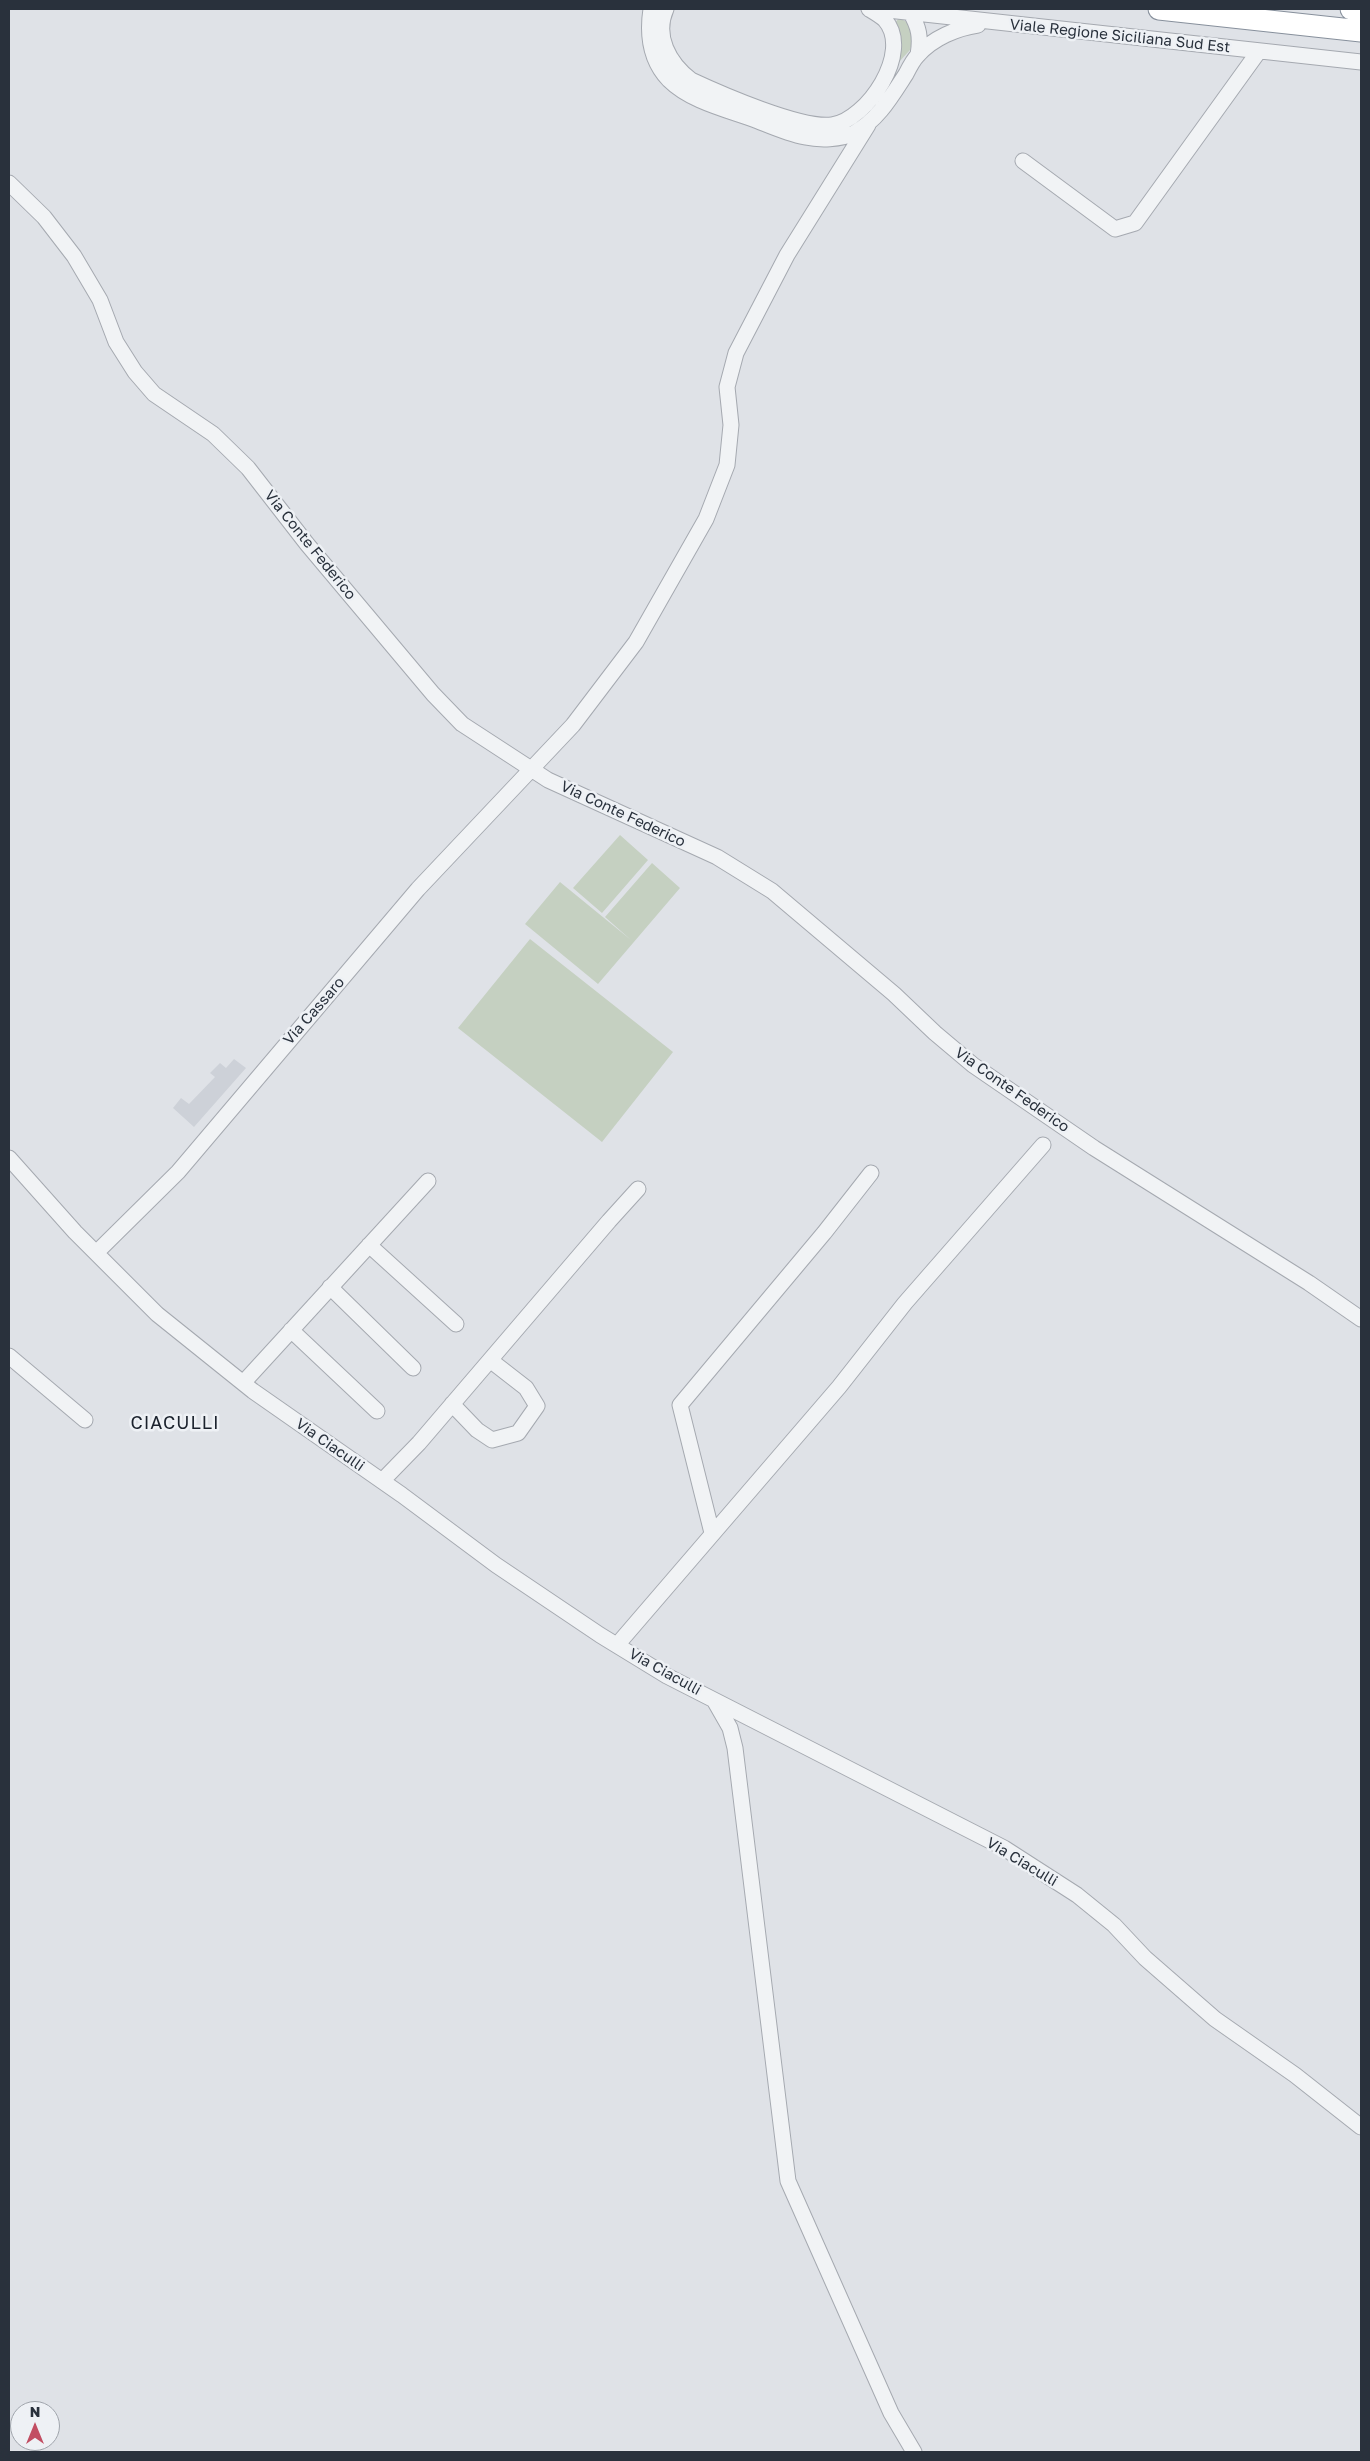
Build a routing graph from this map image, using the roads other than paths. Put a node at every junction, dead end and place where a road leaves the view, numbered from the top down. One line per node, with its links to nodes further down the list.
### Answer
1 (651, 9): 14 (street)
2 (666, 9): 3 (street)
3 (869, 9)
4 (879, 9): 8 (street, Viale Regione Siciliana Sud Est)
5 (1159, 9): 10 (highway)
6 (1351, 9): 7 (highway)
7 (1361, 10)
8 (910, 12): 9 (street, Viale Regione Siciliana Sud Est); 12 (street)
9 (997, 22): 11 (street, Viale Regione Siciliana Sud Est); 12 (street)
10 (1361, 31)
11 (1259, 51): 13 (street, Viale Regione Siciliana Sud Est); 15 (street)
12 (918, 55): 14 (street, Via Cassaro)
13 (1361, 62)
14 (868, 125): 17 (street, Via Cassaro)
15 (1023, 161)
16 (9, 183): 17 (street, Via Conte Federico)
17 (531, 768): 24 (street, Via Cassaro); 26 (street, Via Conte Federico)
18 (1043, 1145): 37 (street)
19 (9, 1158): 24 (street, Via Ciaculli)
20 (871, 1173): 37 (street)
21 (428, 1181): 23 (street)
22 (638, 1190): 30 (street)
23 (369, 1245): 25 (street); 27 (street)
24 (96, 1253): 32 (street, Via Ciaculli)
25 (330, 1287): 28 (street); 31 (street)
26 (1361, 1319)
27 (456, 1324)
28 (291, 1330): 32 (street); 34 (street)
29 (9, 1356): 35 (street)
30 (490, 1360): 33 (street); 33 (street)
31 (413, 1368)
32 (243, 1383): 36 (street, Via Ciaculli)
33 (452, 1404): 36 (street)
34 (377, 1411)
35 (85, 1420)
36 (382, 1481): 38 (street, Via Ciaculli)
37 (712, 1533): 38 (street)
38 (617, 1646): 39 (street, Via Ciaculli)
39 (714, 1699): 40 (street, Via Ciaculli); 41 (street)
40 (1361, 2127)
41 (914, 2452)

